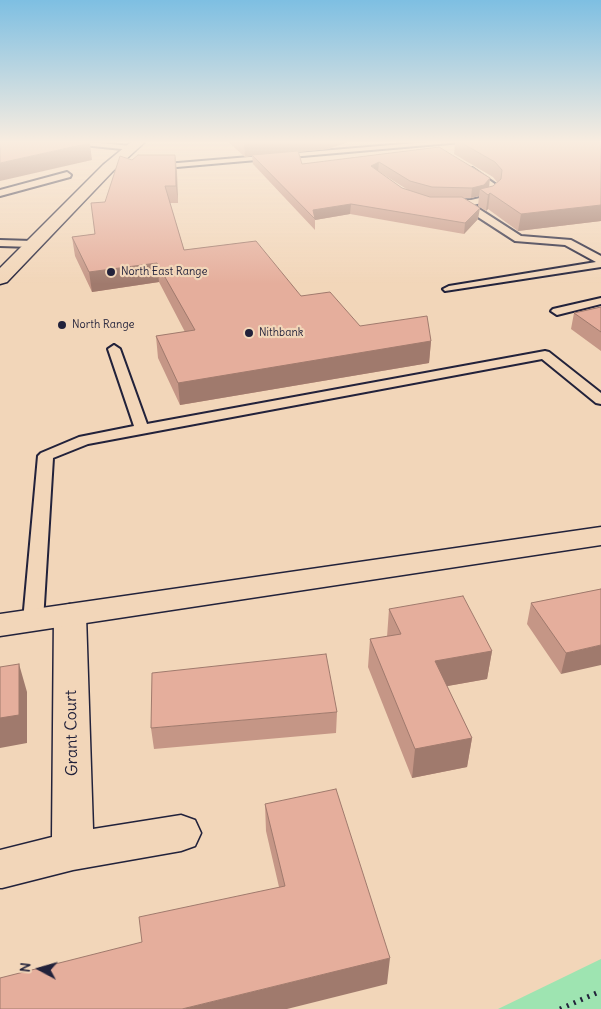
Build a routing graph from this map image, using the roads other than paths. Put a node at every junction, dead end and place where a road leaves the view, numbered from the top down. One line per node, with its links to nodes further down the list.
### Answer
1 (87, 189): 6 (street)
2 (495, 189): 4 (lane)
3 (438, 203): 4 (lane)
4 (464, 203): 7 (lane)
5 (0, 243): 6 (lane)
6 (32, 244): 9 (street)
7 (601, 260)
8 (601, 264): 10 (lane)
9 (0, 278)
10 (449, 289)
11 (601, 301): 12 (lane)
12 (556, 311)
13 (114, 349): 15 (lane)
14 (601, 400): 15 (lane)
15 (142, 429): 18 (lane)
16 (601, 536): 17 (street)
17 (70, 615): 18 (street); 21 (street, Grant Court)
18 (33, 620): 19 (street)
19 (0, 625)
20 (181, 833): 21 (street)
21 (74, 851): 22 (street)
22 (2, 869)

